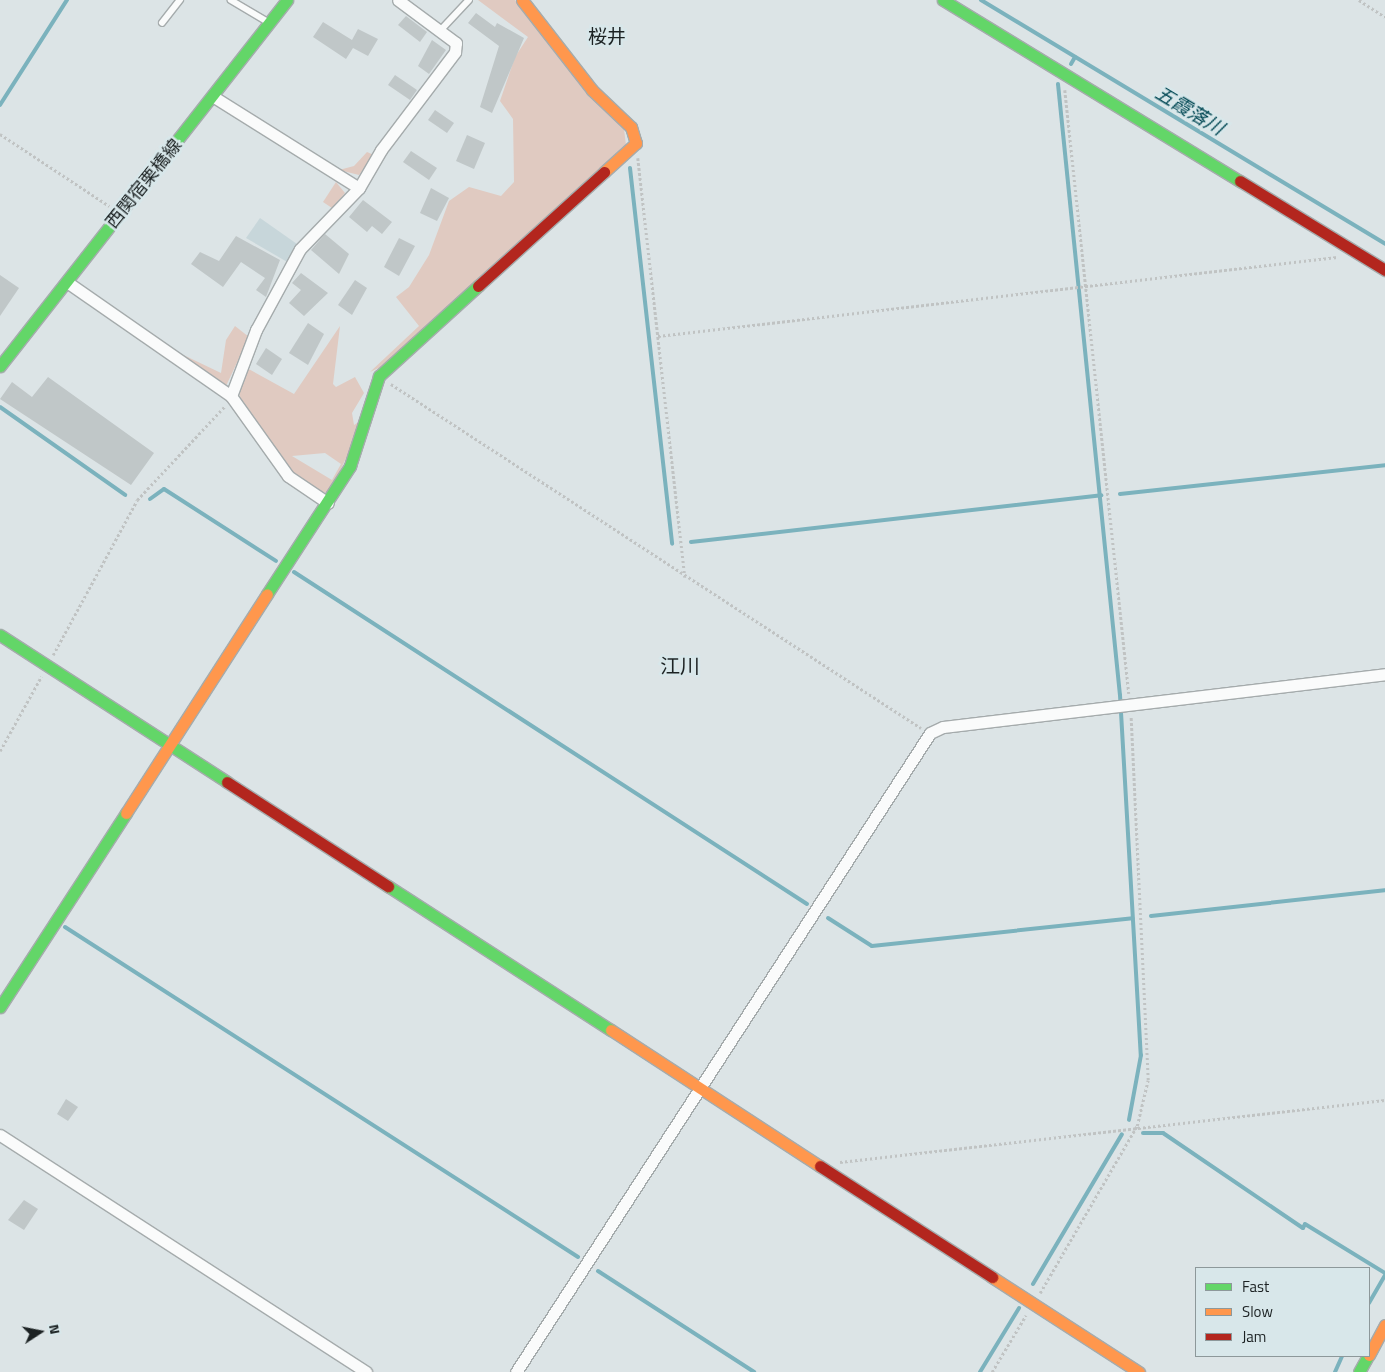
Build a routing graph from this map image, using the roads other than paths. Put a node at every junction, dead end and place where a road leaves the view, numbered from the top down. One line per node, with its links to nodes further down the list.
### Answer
1 (180, 0): 8 (lane)
2 (231, 0): 9 (lane)
3 (287, 0): 9 (street, 西関宿栗橋線)
4 (398, 0): 10 (street)
5 (469, 0): 10 (lane)
6 (522, 0): 17 (street)
7 (943, 0): 13 (street)
8 (162, 23)
9 (270, 23): 11 (street, 西関宿栗橋線)
10 (440, 32): 12 (street)
11 (214, 97): 12 (street); 14 (street, 西関宿栗橋線)
12 (359, 188): 16 (street)
13 (1385, 270)
14 (67, 282): 15 (street, 西関宿栗橋線); 16 (street)
15 (0, 366)
16 (231, 396): 17 (street)
17 (328, 503): 20 (street)
18 (0, 635): 20 (street)
19 (1385, 674): 22 (street)
20 (169, 744): 21 (street); 22 (street)
21 (0, 1007)
22 (700, 1088): 29 (street); 30 (street)
23 (0, 1135): 28 (street)
24 (1385, 1325): 25 (street)
25 (1382, 1339): 26 (street)
26 (1370, 1353)
27 (1367, 1357): 31 (street)
28 (366, 1372)
29 (516, 1372)
30 (1139, 1372)
31 (1359, 1372)

